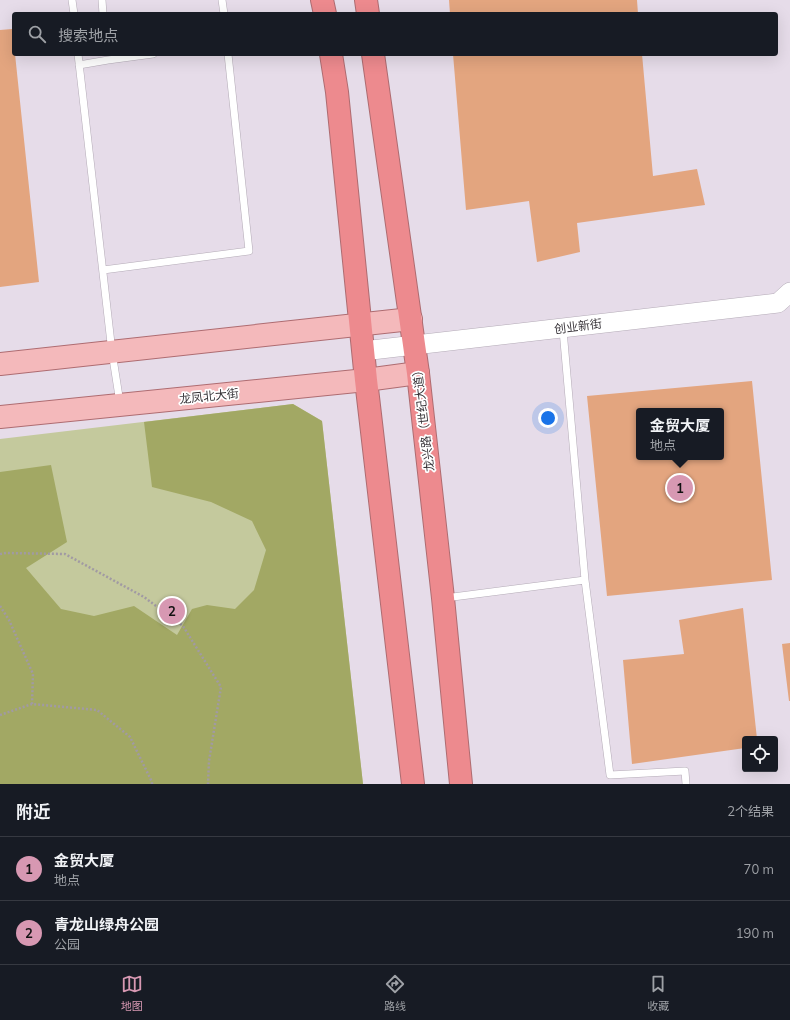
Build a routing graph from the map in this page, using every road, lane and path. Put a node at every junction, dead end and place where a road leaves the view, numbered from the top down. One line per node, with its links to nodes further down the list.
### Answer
1 (72, 0): 6 (lane)
2 (102, 0): 7 (lane)
3 (222, 0): 8 (lane)
4 (322, 0): 9 (highway)
5 (366, 0): 10 (highway)
6 (74, 12)
7 (103, 12)
8 (224, 12)
9 (325, 12)
10 (368, 12)
11 (78, 56): 17 (lane)
12 (122, 56): 16 (lane)
13 (228, 56): 18 (lane)
14 (331, 56): 21 (highway)
15 (373, 56): 20 (highway, 龙兴路（世纪大道）)
16 (107, 57): 17 (lane)
17 (79, 65): 18 (lane)
18 (103, 270): 25 (lane)
19 (790, 292): 22 (main road, 创业新街)
20 (411, 319): 21 (main road); 23 (highway, 龙兴路（世纪大道）)
21 (360, 324): 24 (highway); 25 (main road)
22 (563, 328): 23 (main road, 创业新街); 32 (lane)
23 (414, 345): 24 (main road, 创业新街); 27 (highway, 龙兴路（世纪大道）)
24 (363, 351): 28 (highway)
25 (112, 352): 26 (main road); 29 (lane)
26 (0, 364)
27 (418, 373): 28 (main road, 龙凤北大街); 33 (highway, 龙兴路（世纪大道）)
28 (366, 380): 29 (main road, 龙凤北大街); 39 (highway)
29 (120, 405): 30 (main road, 龙凤北大街)
30 (0, 417)
31 (0, 554): 38 (path)
32 (585, 580): 33 (lane); 41 (lane)
33 (443, 598): 40 (highway, 龙兴路（世纪大道）)
34 (0, 606): 35 (path)
35 (32, 704): 36 (path); 37 (path)
36 (0, 715)
37 (152, 784)
38 (208, 784)
39 (413, 784)
40 (461, 784)
41 (686, 784)

